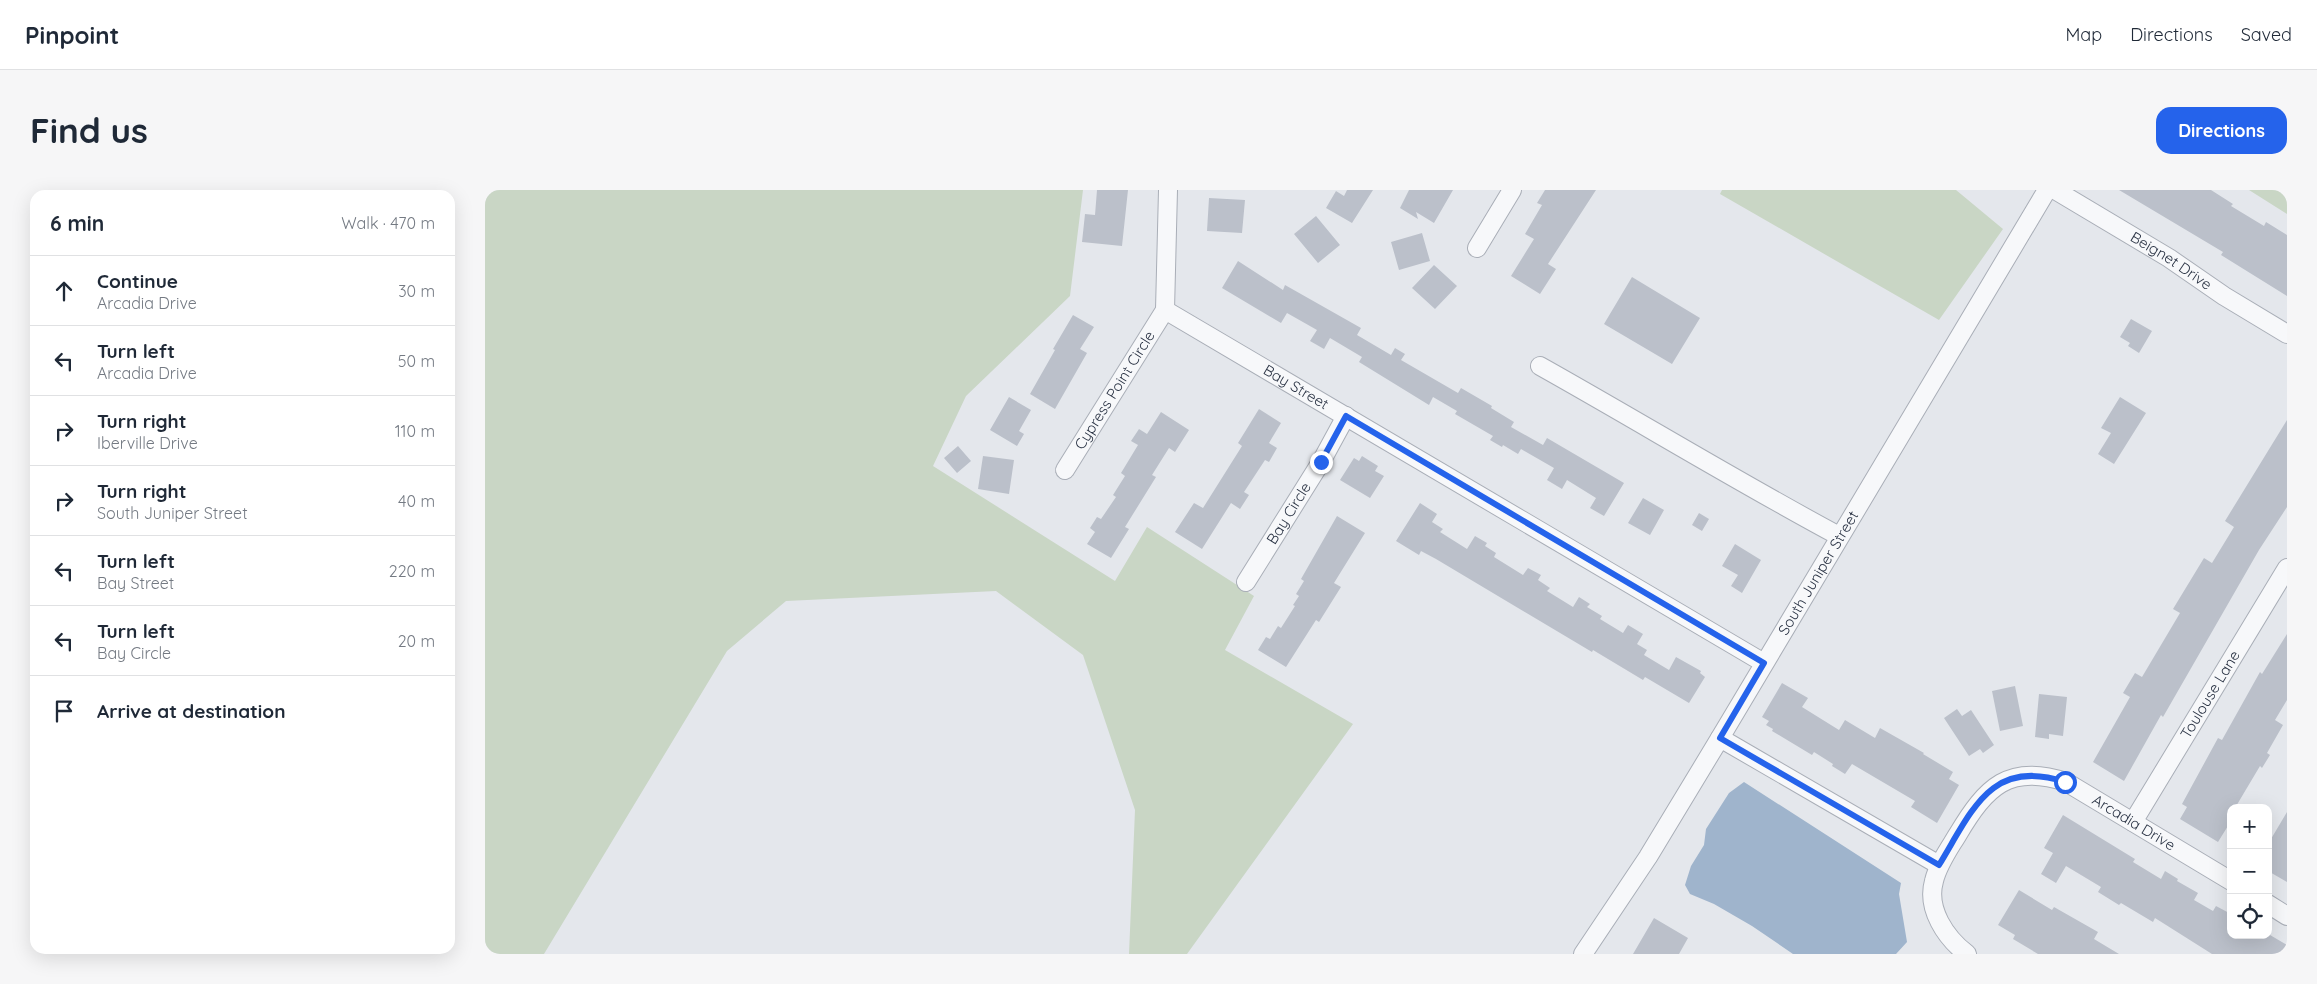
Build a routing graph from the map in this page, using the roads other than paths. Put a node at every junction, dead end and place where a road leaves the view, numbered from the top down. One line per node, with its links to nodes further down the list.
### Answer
1 (1169, 190): 6 (street)
2 (1512, 190): 5 (street)
3 (2047, 190): 11 (street, South Juniper Street)
4 (2055, 190): 7 (street, Beignet Drive)
5 (1477, 248)
6 (1165, 310): 9 (street, Bay Street); 10 (street, Cypress Point Circle)
7 (2287, 334)
8 (1540, 366): 11 (street)
9 (1346, 416): 13 (street, Bay Circle); 14 (street, Bay Street)
10 (1065, 470)
11 (1839, 536): 14 (street, South Juniper Street)
12 (2287, 568): 16 (street, Toulouse Lane)
13 (1246, 582)
14 (1764, 663): 15 (street, South Juniper Street)
15 (1720, 738): 17 (street); 21 (street, South Juniper Street)
16 (2133, 822): 17 (street, Arcadia Drive); 18 (street, Arcadia Drive)
17 (1939, 865): 22 (street, Arcadia Drive)
18 (2227, 880)
19 (2272, 907): 20 (street)
20 (2287, 916)
21 (1583, 954)
22 (1967, 954)

